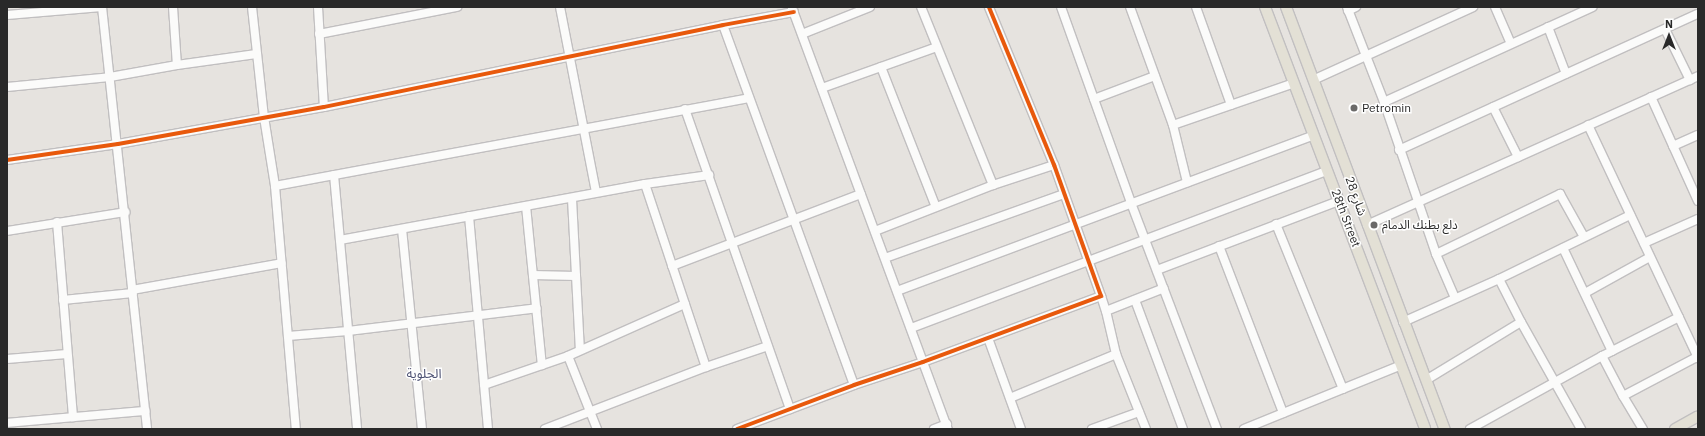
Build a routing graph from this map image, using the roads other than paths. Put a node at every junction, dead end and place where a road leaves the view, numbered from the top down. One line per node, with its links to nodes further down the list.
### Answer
1 (102, 7): 21 (street); 38 (street)
2 (173, 7): 33 (street)
3 (252, 7): 30 (street)
4 (318, 7): 26 (street)
5 (457, 7): 26 (street)
6 (560, 7): 31 (street)
7 (870, 7): 27 (street)
8 (921, 7): 29 (street)
9 (989, 7): 63 (street)
10 (1061, 7): 46 (street)
11 (1130, 7): 36 (street)
12 (1196, 7): 48 (street)
13 (1264, 7): 41 (main road, 28th Street)
14 (1286, 7): 39 (main road, شارع 28)
15 (1473, 7): 32 (street)
16 (1495, 7): 28 (street)
17 (1592, 7): 20 (street)
18 (1350, 8): 32 (street)
19 (793, 10): 23 (street); 27 (street)
20 (1580, 10): 24 (street)
21 (9, 12)
22 (1698, 14): 25 (street)
23 (723, 25): 31 (street); 45 (street)
24 (1548, 27): 28 (street); 35 (street)
25 (1665, 29): 35 (street); 40 (street)
26 (319, 34): 49 (street)
27 (802, 34): 43 (street)
28 (1512, 44): 47 (street)
29 (938, 47): 34 (street); 70 (street)
30 (256, 54): 33 (street); 52 (street)
31 (570, 56): 49 (street); 55 (street)
32 (1365, 56): 39 (street); 47 (street)
33 (177, 65): 38 (street)
34 (881, 68): 43 (street); 80 (street)
35 (1566, 74): 50 (street)
36 (1155, 76): 46 (street); 53 (street)
37 (1698, 76): 40 (street)
38 (110, 77): 42 (street); 58 (street)
39 (1313, 80): 89 (main road, شارع 28)
40 (1690, 80): 44 (street)
41 (1294, 83): 48 (street); 56 (main road, 28th Street)
42 (7, 87)
43 (822, 88): 72 (street)
44 (1651, 97): 54 (street); 59 (street)
45 (749, 98): 51 (street); 85 (street)
46 (1094, 99): 78 (street)
47 (1384, 102): 60 (street)
48 (1231, 105): 53 (street)
49 (324, 107): 52 (street)
50 (1493, 107): 60 (street); 61 (street)
51 (685, 109): 55 (street); 66 (street)
52 (264, 117): 58 (street); 69 (street)
53 (1173, 125): 67 (street)
54 (1588, 125): 61 (street); 82 (street)
55 (583, 128): 65 (street); 71 (street)
56 (1314, 135): 64 (main road, 28th Street); 67 (street)
57 (1698, 135): 59 (street)
58 (118, 144): 62 (street); 81 (street)
59 (1673, 146): 76 (street)
60 (1399, 150): 77 (street)
61 (1518, 157): 77 (street)
62 (7, 160)
63 (1054, 165): 70 (street); 73 (street)
64 (1327, 171): 75 (main road, 28th Street); 95 (street)
65 (334, 175): 69 (street); 94 (street)
66 (708, 176): 68 (street); 96 (street)
67 (1187, 182): 78 (street)
68 (645, 184): 71 (street); 105 (street)
69 (275, 186): 104 (street)
70 (993, 186): 80 (street)
71 (596, 193): 74 (street)
72 (861, 194): 85 (street); 92 (street)
73 (1064, 194): 87 (street); 102 (street)
74 (572, 199): 79 (street); 108 (street)
75 (1339, 200): 88 (street); 141 (main road, 28th Street)
76 (1698, 201)
77 (1418, 202): 89 (street); 100 (street)
78 (1131, 204): 87 (street); 95 (street)
79 (526, 206): 83 (street); 107 (street)
80 (936, 207): 92 (street)
81 (125, 212): 86 (street); 112 (street)
82 (1630, 215): 93 (street); 97 (street)
83 (469, 216): 90 (street); 121 (street)
84 (1698, 219): 97 (street)
85 (793, 220): 96 (street); 146 (street)
86 (57, 222): 91 (street); 116 (street)
87 (1076, 224): 103 (street); 111 (street)
88 (1276, 224): 98 (street); 147 (street)
89 (1367, 225): 124 (main road, شارع 28)
90 (402, 229): 94 (street); 123 (street)
91 (7, 231)
92 (875, 231): 102 (street)
93 (1584, 237): 99 (street); 100 (street)
94 (340, 240): 127 (street)
95 (1145, 240): 103 (street); 106 (street)
96 (732, 243): 105 (street); 130 (street)
97 (1644, 243): 101 (street)
98 (1219, 246): 106 (street); 154 (street)
99 (1563, 248): 109 (street); 113 (street)
100 (1436, 254): 115 (street)
101 (1650, 257): 113 (street); 122 (street)
102 (885, 258): 111 (street)
103 (1089, 260): 114 (street); 126 (street)
104 (282, 263): 112 (street); 128 (street)
105 (672, 266): 118 (street)
106 (1157, 270): 110 (street)
107 (533, 275): 108 (street); 119 (street)
108 (576, 276): 131 (street)
109 (1499, 279): 115 (street); 125 (street)
110 (1164, 288): 117 (street); 173 (street)
111 (897, 291): 126 (street)
112 (133, 292): 116 (street); 151 (street)
113 (1585, 293): 132 (street)
114 (1101, 296): 120 (street); 129 (street)
115 (1455, 298): 124 (street)
116 (63, 300): 133 (street)
117 (1135, 300): 120 (street); 172 (street)
118 (685, 304): 131 (street); 142 (street)
119 (536, 308): 121 (street); 140 (street)
120 (1106, 311): 134 (street)
121 (478, 314): 123 (street); 145 (street)
122 (1679, 318): 132 (street); 137 (street)
123 (411, 322): 127 (street); 163 (street)
124 (1403, 322): 143 (main road, شارع 28)
125 (1521, 322): 143 (street); 144 (street)
126 (911, 328): 139 (street)
127 (348, 331): 128 (street); 162 (street)
128 (288, 336): 161 (street)
129 (988, 338): 139 (street); 149 (street)
130 (768, 346): 142 (street); 150 (street)
131 (580, 350): 135 (street)
132 (1612, 351): 136 (street)
133 (67, 354): 138 (street); 156 (street)
134 (1116, 354): 149 (street); 153 (street)
135 (568, 356): 140 (street); 152 (street)
136 (1602, 356): 144 (street); 148 (street)
137 (1698, 358): 148 (street)
138 (7, 359)
139 (924, 362): 146 (street); 158 (street)
140 (542, 365): 145 (street)
141 (1402, 366): 147 (street); 175 (main road, 28th Street)
142 (706, 367): 152 (street)
143 (1426, 380): 176 (main road, شارع 28)
144 (1554, 383): 159 (street); 177 (street)
145 (484, 385): 164 (street)
146 (854, 385): 150 (street)
147 (1343, 389): 154 (street)
148 (1623, 396): 178 (street)
149 (1010, 398): 169 (street)
150 (790, 409): 167 (street)
151 (144, 411): 156 (street); 160 (street)
152 (590, 411): 165 (street); 166 (street)
153 (1139, 412): 170 (street); 171 (street)
154 (1283, 413): 174 (street)
155 (1698, 416): 179 (main road)
156 (73, 417): 157 (street)
157 (7, 422)
158 (947, 427): 168 (street)
159 (1579, 428)
160 (147, 429)
161 (296, 429)
162 (357, 429)
163 (422, 429)
164 (488, 429)
165 (545, 429)
166 (597, 429)
167 (738, 429)
168 (934, 429)
169 (1021, 429)
170 (1092, 429)
171 (1146, 429)
172 (1183, 429)
173 (1217, 429)
174 (1244, 429)
175 (1425, 429)
176 (1445, 429)
177 (1470, 429)
178 (1643, 429)
179 (1675, 429)

